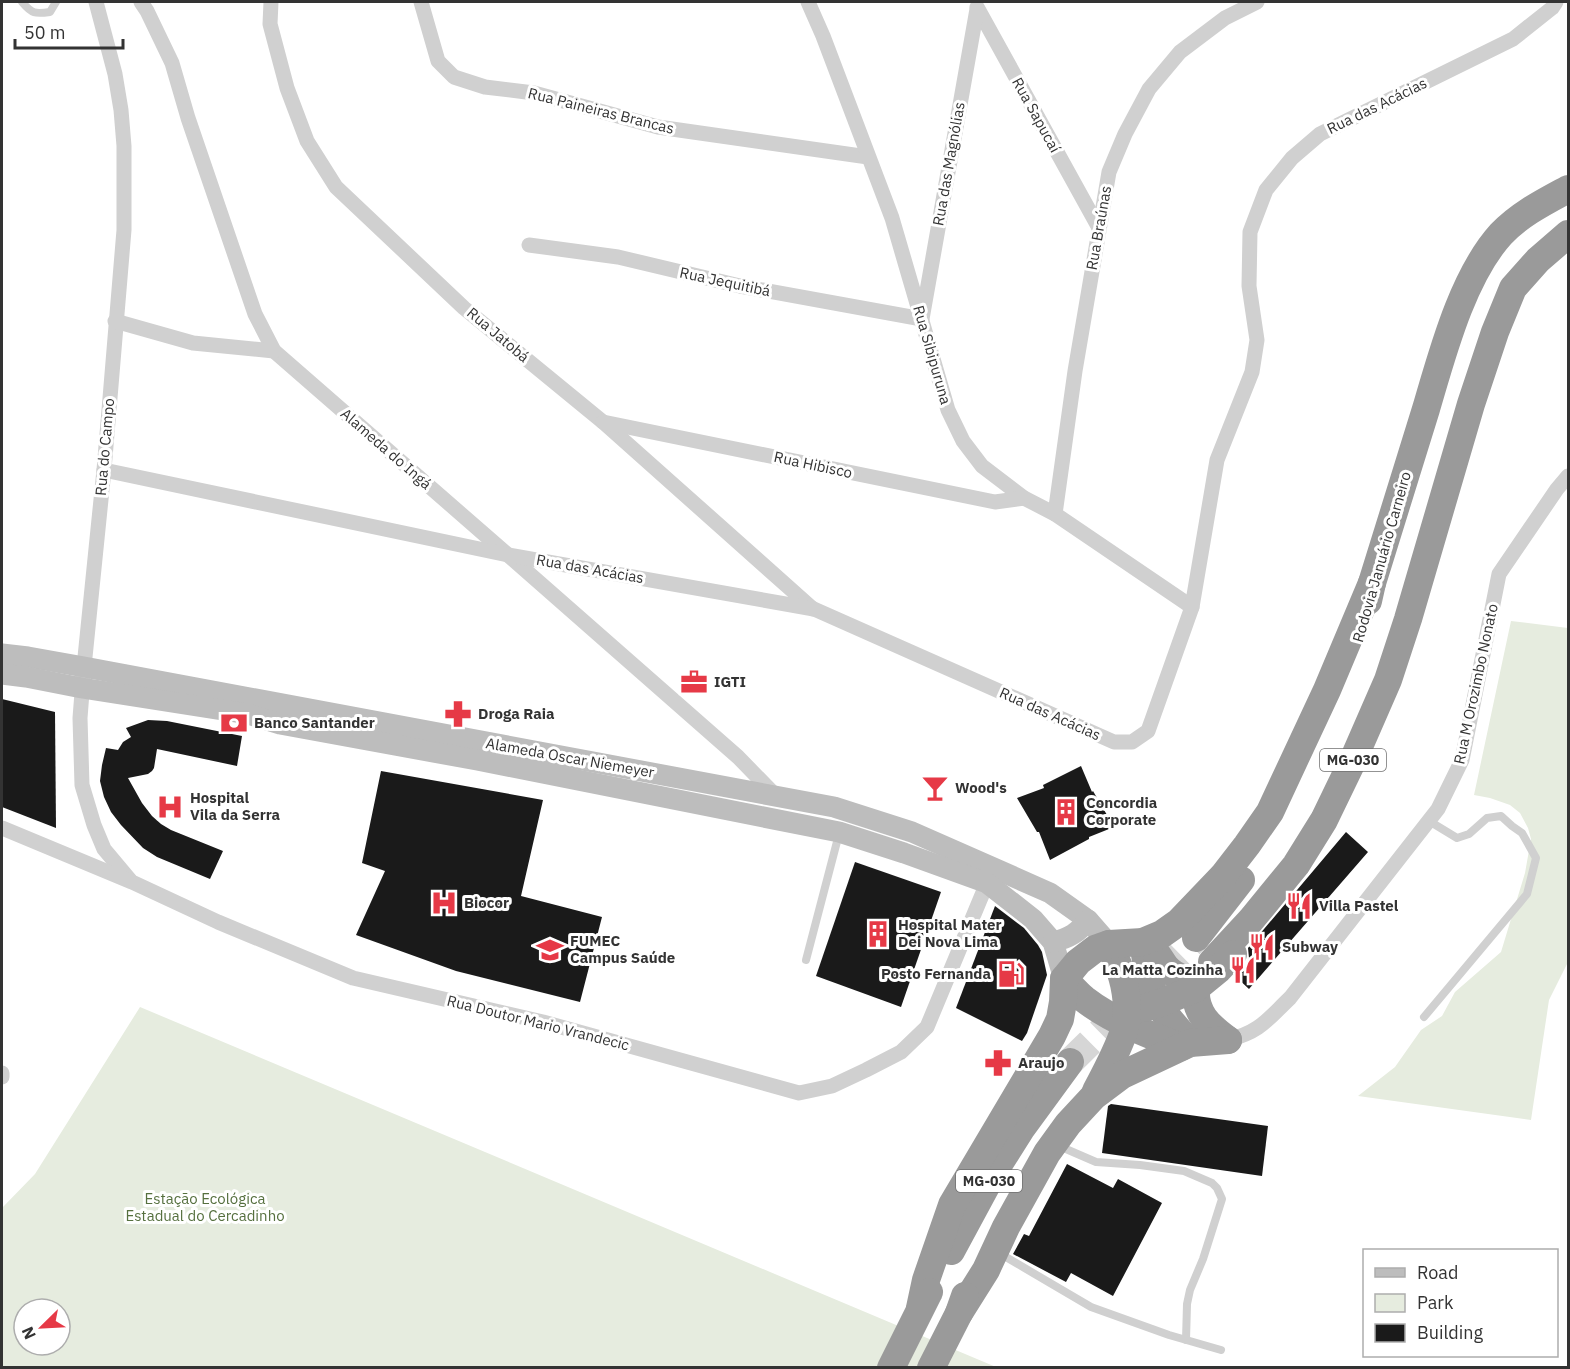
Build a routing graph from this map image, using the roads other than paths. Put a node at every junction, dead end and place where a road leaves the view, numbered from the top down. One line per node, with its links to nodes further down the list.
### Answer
1 (22, 2): 2 (lane)
2 (56, 2)
3 (96, 2): 17 (street, Rua do Campo)
4 (141, 2): 18 (street, Alameda do Ingá)
5 (270, 2): 19 (street, Rua Jatobá)
6 (421, 2): 11 (street, Rua Paineiras Brancas)
7 (808, 2): 11 (street, Rua Sibipuruna)
8 (1257, 2): 13 (street, Rua Braúnas)
9 (1556, 2): 26 (street, Rua das Acácias)
10 (976, 5): 13 (street, Rua Sapucaí); 16 (street, Rua das Magnólias)
11 (868, 157): 16 (street, Rua Sibipuruna)
12 (1569, 189): 25 (highway, Rodovia Januário Carneiro / MG-030)
13 (1099, 228): 23 (street, Rua Braúnas)
14 (1569, 234): 46 (highway, MG-030)
15 (529, 244): 16 (street, Rua Jequitibá)
16 (922, 319): 22 (street, Rua Sibipuruna)
17 (115, 321): 18 (street); 20 (street, Rua do Campo)
18 (274, 351): 24 (street, Alameda do Ingá)
19 (603, 422): 22 (street, Rua Hibisco); 27 (street, Rua Jatobá)
20 (104, 470): 24 (street, Rua das Acácias); 29 (street, Rua do Campo)
21 (1569, 476): 34 (street, Rua M Orozimbo Nonato)
22 (1024, 498): 23 (street, Rua Sibipuruna)
23 (1055, 514): 26 (street, Rua Sibipuruna)
24 (508, 555): 27 (street, Rua das Acácias); 33 (street, Alameda do Ingá)
25 (1372, 583): 40 (highway, Rodovia Januário Carneiro / MG-030); 42 (highway)
26 (1192, 607): 27 (street, Rua das Acácias)
27 (814, 609)
28 (2, 654): 29 (street, Alameda Oscar Niemeyer)
29 (84, 667): 31 (street, Rua do Campo); 32 (street, Alameda Oscar Niemeyer)
30 (2, 674): 31 (street, Alameda Oscar Niemeyer)
31 (82, 688): 32 (street, Alameda Oscar Niemeyer); 37 (street, Rua do Campo)
32 (346, 726): 33 (street, Alameda Oscar Niemeyer); 36 (street, Alameda Oscar Niemeyer)
33 (777, 796): 39 (street, Alameda Oscar Niemeyer)
34 (1429, 821): 49 (lane); 50 (street, Rua M Orozimbo Nonato)
35 (2, 828): 37 (street, Rua Doutor Mario Vrandecic)
36 (839, 832): 38 (street, Alameda Oscar Niemeyer); 44 (lane)
37 (132, 882): 38 (street, Rua Doutor Mario Vrandecic)
38 (987, 884): 41 (street, Alameda Oscar Niemeyer)
39 (1088, 920): 41 (street); 43 (street, Alameda Oscar Niemeyer)
40 (1196, 938)
41 (1053, 942): 45 (street, Alameda Oscar Niemeyer)
42 (1143, 942): 43 (highway); 46 (highway); 47 (highway)
43 (1108, 944): 45 (highway); 48 (highway)
44 (806, 960)
45 (1064, 979): 48 (highway); 55 (highway)
46 (1202, 986): 47 (highway); 50 (highway); 51 (highway)
47 (1158, 1004): 48 (highway); 51 (highway)
48 (1122, 1017): 51 (highway); 52 (highway)
49 (1424, 1017)
50 (1228, 1040): 51 (highway)
51 (1186, 1045): 52 (highway)
52 (1083, 1079): 53 (highway); 55 (highway, MG-030); 56 (highway, MG-030)
53 (1054, 1143): 54 (highway); 57 (lane)
54 (995, 1250): 56 (highway); 57 (lane)
55 (920, 1308): 60 (highway, MG-030)
56 (959, 1313): 59 (highway, MG-030)
57 (1186, 1340): 58 (lane)
58 (1221, 1350)
59 (935, 1360)
60 (891, 1368)

